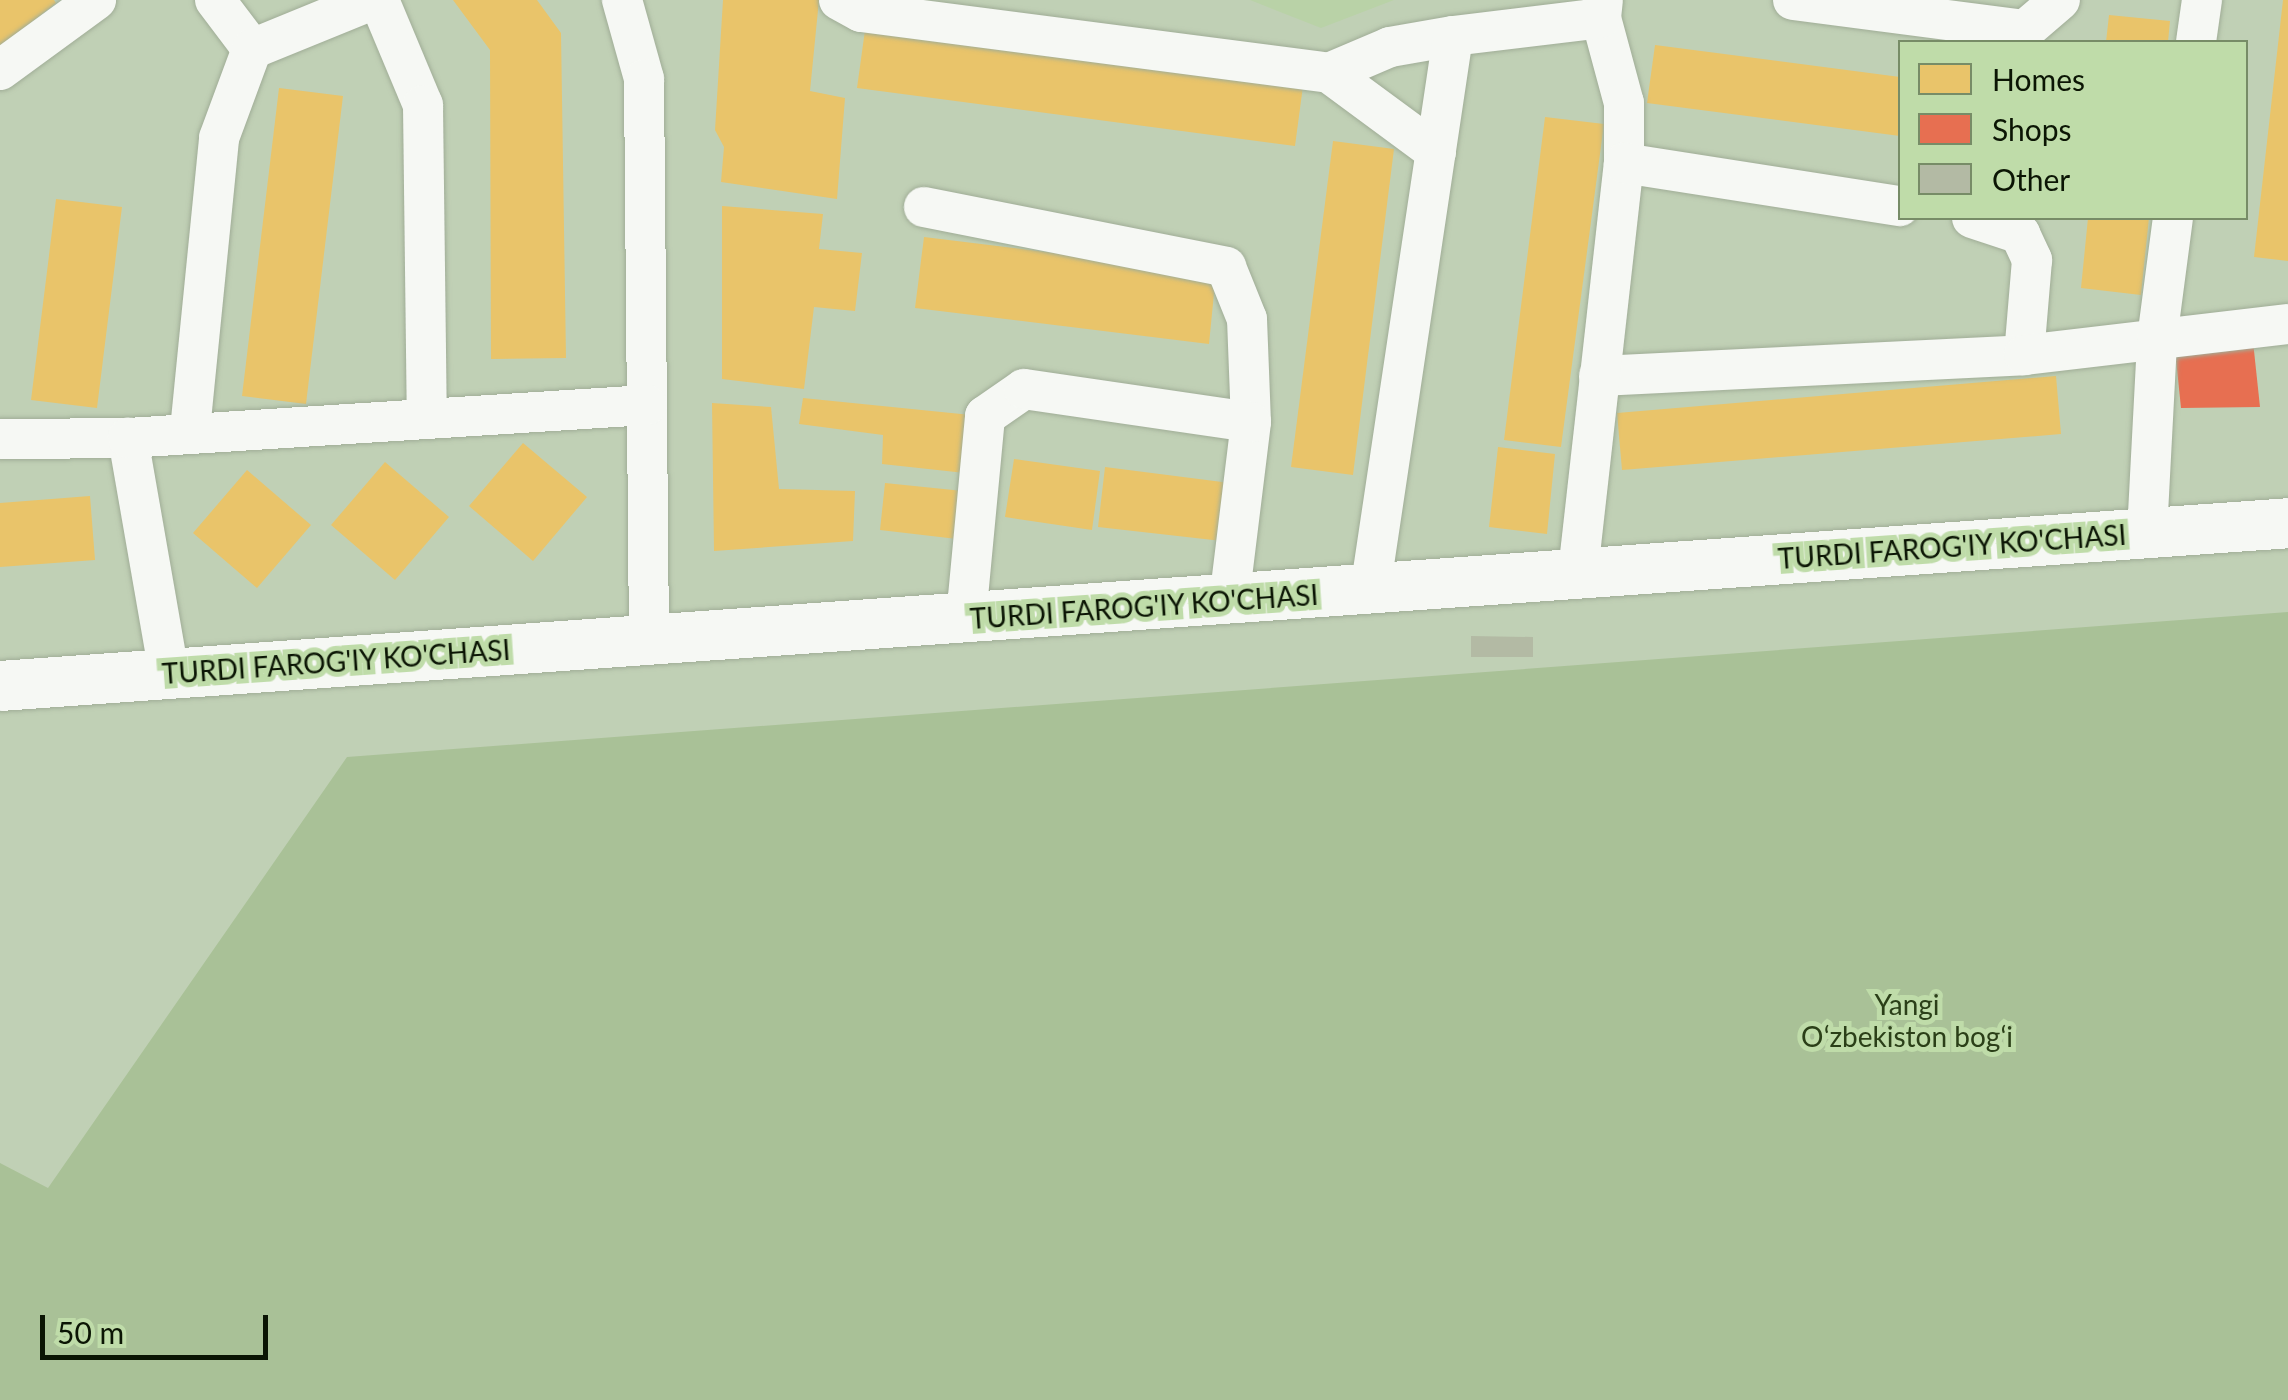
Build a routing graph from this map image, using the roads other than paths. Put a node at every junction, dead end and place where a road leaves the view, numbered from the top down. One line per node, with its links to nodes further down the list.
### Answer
1 (96, 0): 13 (street)
2 (215, 0): 12 (street)
3 (375, 0): 12 (street); 26 (street)
4 (622, 0): 25 (street)
5 (840, 0): 14 (street)
6 (1793, 0): 7 (street)
7 (2060, 0)
8 (2202, 0): 11 (street)
9 (1602, 9): 10 (street); 16 (street)
10 (1453, 36): 14 (street); 15 (street)
11 (2196, 40)
12 (252, 49): 28 (street)
13 (0, 70)
14 (1329, 73): 15 (street)
15 (1436, 152): 34 (street)
16 (1624, 163): 17 (street); 24 (street)
17 (1898, 206)
18 (924, 207): 27 (street)
19 (1978, 220): 23 (street)
20 (2173, 220): 22 (street)
21 (2288, 324): 22 (street)
22 (2157, 339): 23 (street); 32 (street)
23 (2024, 355): 24 (street)
24 (1599, 376): 33 (street)
25 (647, 406): 26 (street); 37 (street)
26 (427, 417): 28 (street)
27 (1251, 422): 35 (street); 36 (street)
28 (190, 430): 29 (street)
29 (128, 438): 30 (street); 38 (street)
30 (0, 439)
31 (2288, 523): 32 (main road, TURDI FAROG'IY KO'CHASI)
32 (2147, 533): 33 (main road, TURDI FAROG'IY KO'CHASI)
33 (1578, 572): 34 (main road, TURDI FAROG'IY KO'CHASI)
34 (1370, 591): 35 (main road, TURDI FAROG'IY KO'CHASI)
35 (1229, 602): 36 (main road, TURDI FAROG'IY KO'CHASI)
36 (966, 618): 37 (main road, TURDI FAROG'IY KO'CHASI)
37 (649, 639): 38 (main road, TURDI FAROG'IY KO'CHASI)
38 (169, 673): 39 (main road, TURDI FAROG'IY KO'CHASI)
39 (0, 686)

